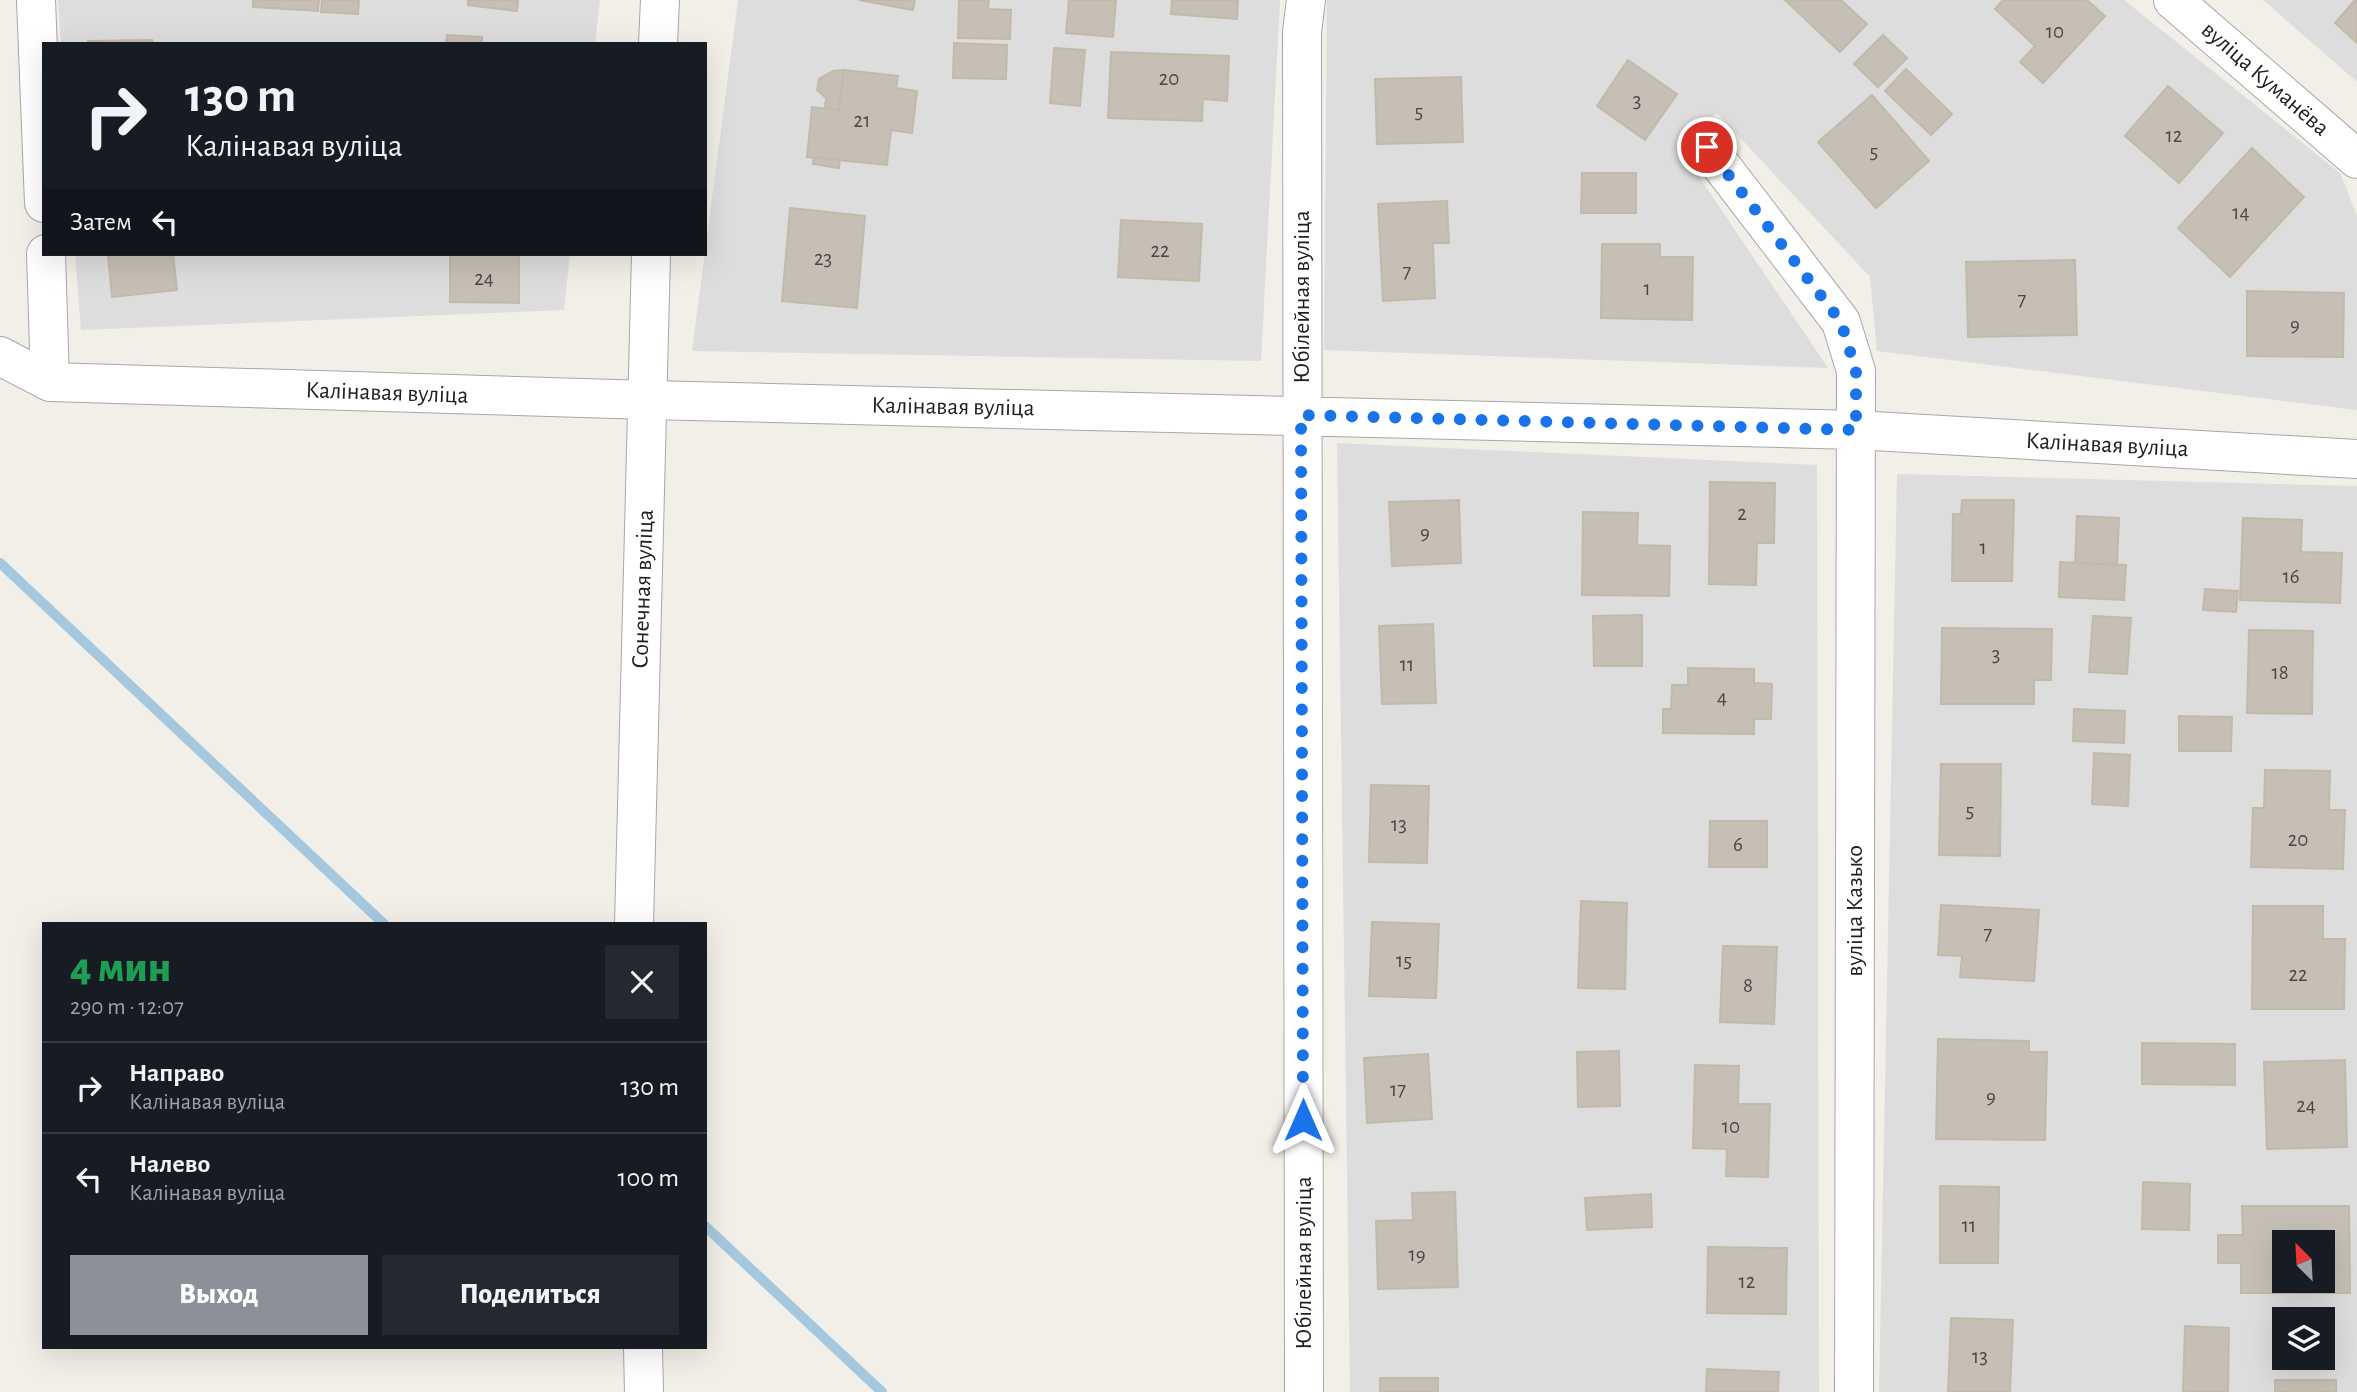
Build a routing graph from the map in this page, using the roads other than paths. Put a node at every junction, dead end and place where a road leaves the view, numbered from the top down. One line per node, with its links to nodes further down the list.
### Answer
1 (36, 0): 7 (street)
2 (660, 0): 5 (street)
3 (1306, 0): 14 (street, Юбілейная вуліца)
4 (2173, 0): 8 (street, вуліца Куманёва)
5 (658, 42)
6 (1707, 147): 15 (street)
7 (42, 152)
8 (2357, 159)
9 (46, 256): 12 (street)
10 (651, 256): 13 (street, Сонечная вуліца)
11 (0, 356): 12 (street)
12 (50, 382): 13 (street, Калінавая вуліца)
13 (649, 401): 14 (street, Калінавая вуліца); 17 (street, Сонечная вуліца)
14 (1301, 415): 15 (street, Калінавая вуліца); 20 (street, Юбілейная вуліца)
15 (1856, 430): 16 (street, Калінавая вуліца); 21 (street, вуліца Казько)
16 (2357, 459)
17 (634, 922)
18 (643, 1349): 19 (street)
19 (644, 1392)
20 (1304, 1392)
21 (1854, 1392)

